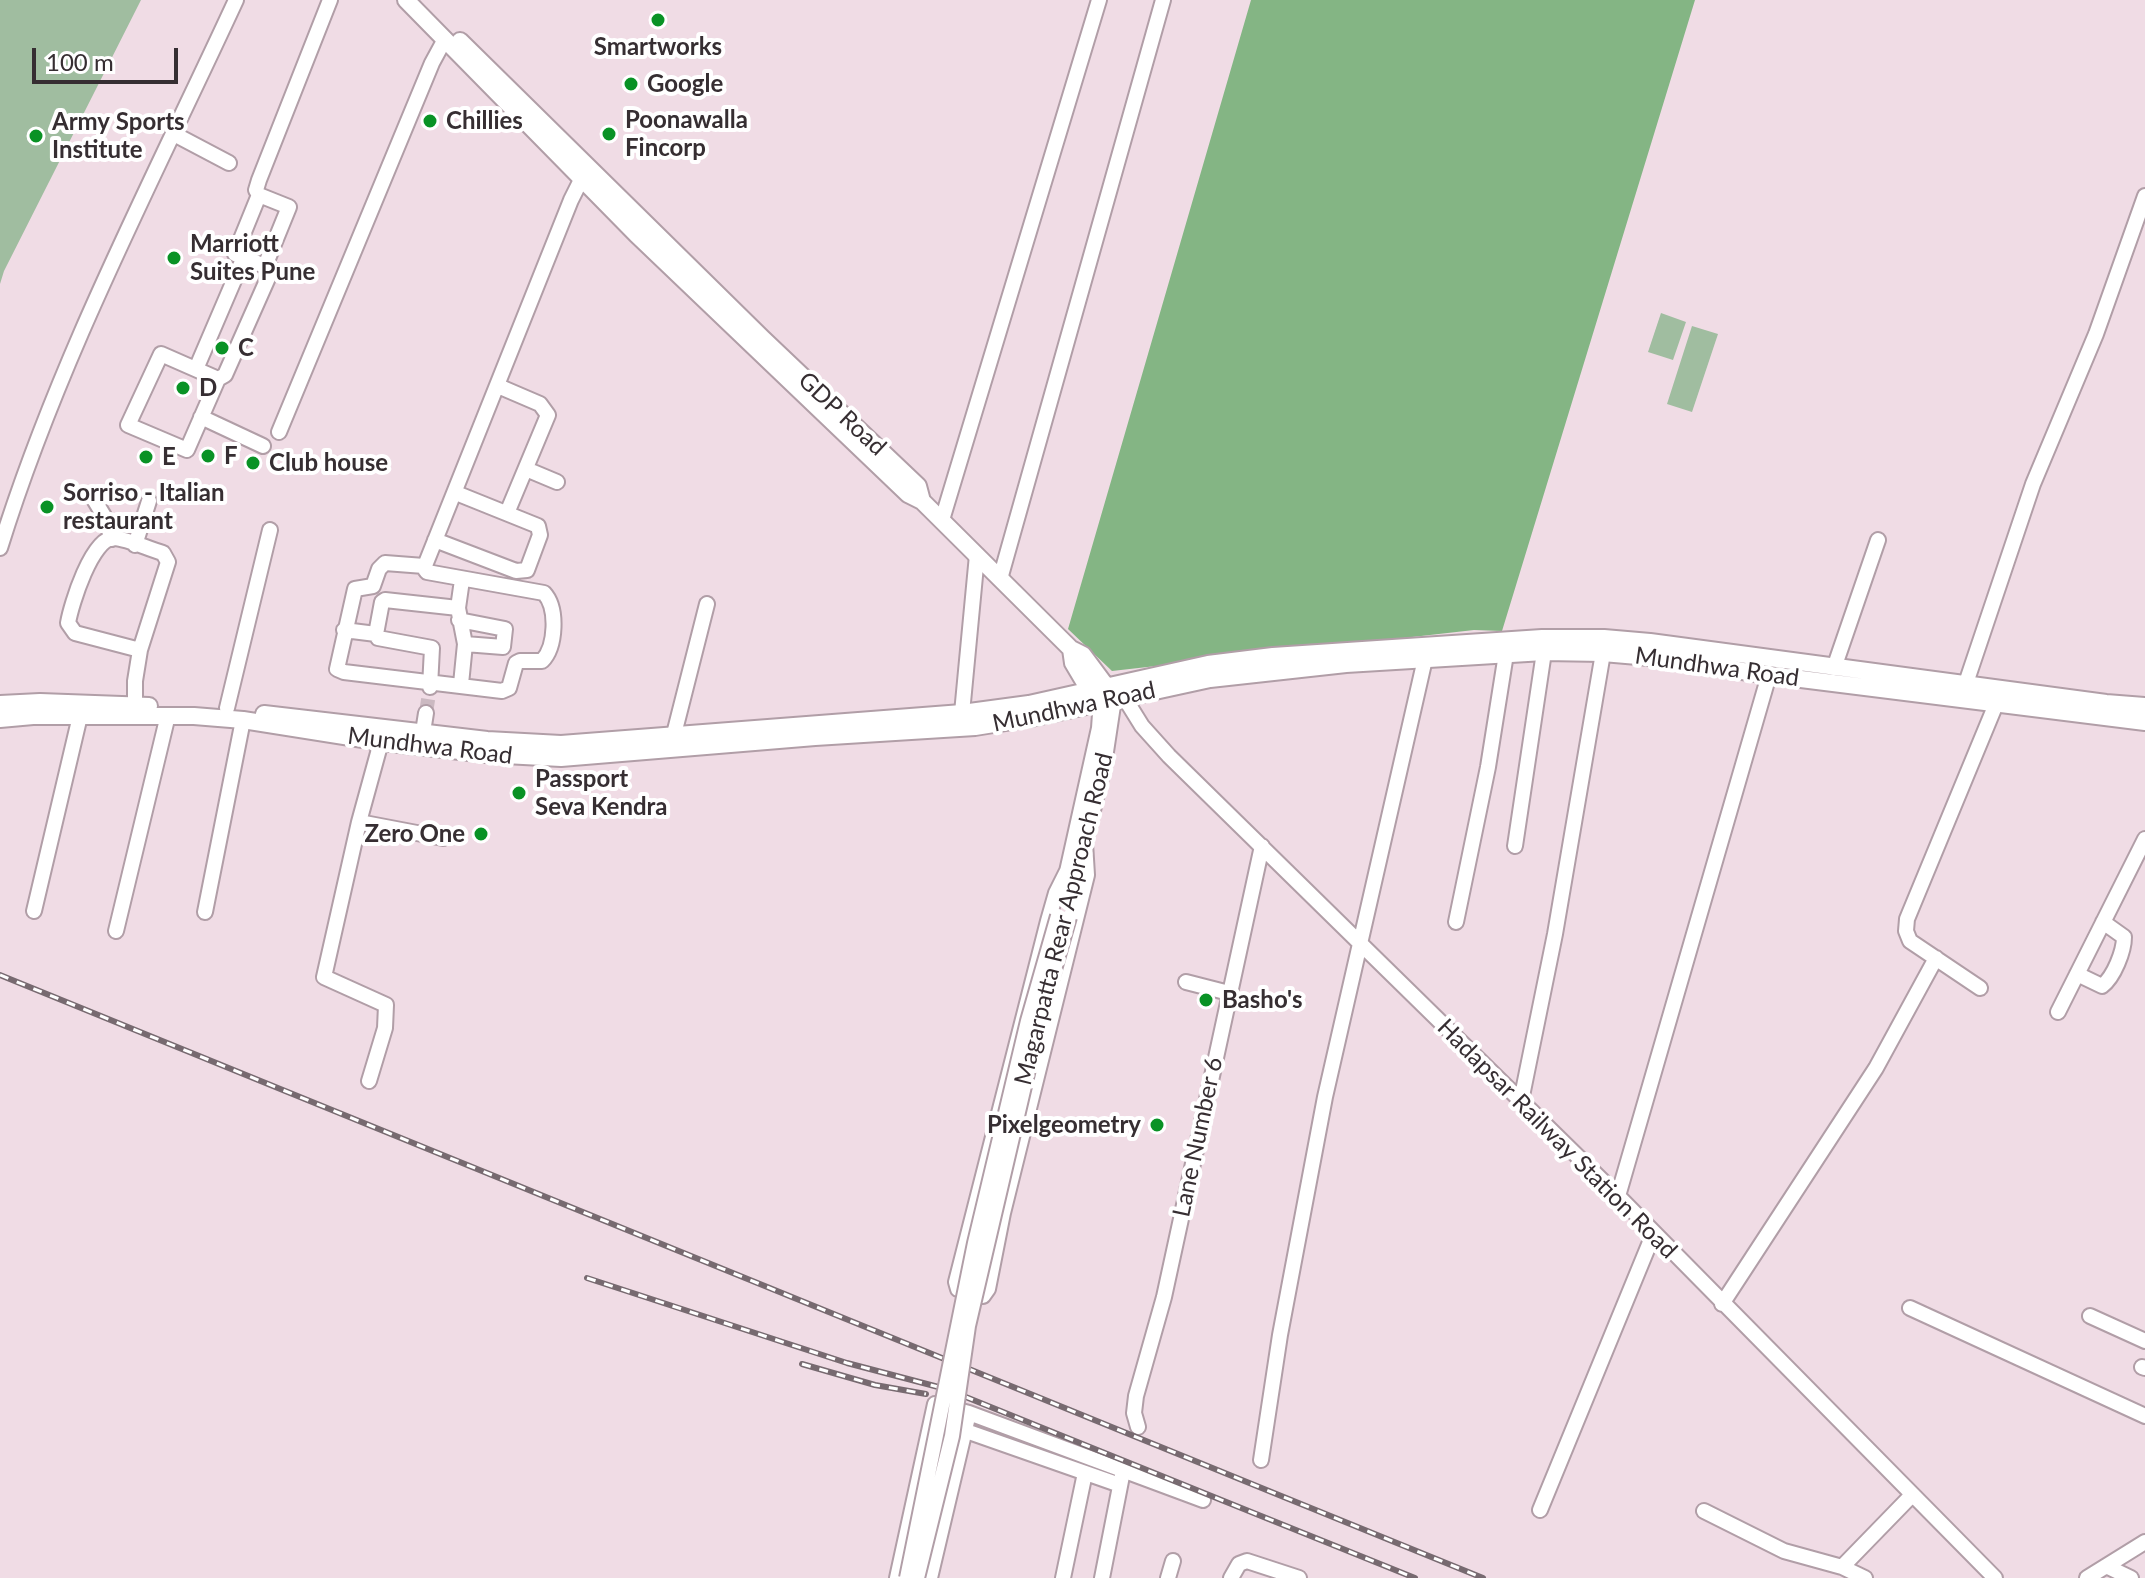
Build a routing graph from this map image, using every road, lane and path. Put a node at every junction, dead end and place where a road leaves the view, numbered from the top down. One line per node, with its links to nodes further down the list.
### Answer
1 (236, 0): 8 (street)
2 (330, 0): 11 (street)
3 (406, 0): 7 (main road)
4 (419, 0): 10 (main road, GDP Road)
5 (1099, 0): 27 (street)
6 (1163, 0): 36 (street)
7 (445, 39): 10 (main road); 19 (street)
8 (174, 134): 9 (street); 33 (street)
9 (229, 163)
10 (585, 172): 17 (street); 27 (main road, GDP Road)
11 (259, 195): 13 (street); 14 (street)
12 (2145, 196): 53 (street)
13 (244, 257): 14 (street); 15 (street)
14 (265, 266): 16 (street)
15 (196, 369): 16 (street); 18 (street)
16 (218, 379): 18 (street)
17 (498, 386): 21 (street); 23 (street)
18 (201, 417): 20 (street)
19 (279, 432)
20 (263, 446)
21 (526, 469): 22 (street); 26 (street)
22 (557, 482)
23 (456, 493): 26 (street); 30 (street)
24 (92, 496): 29 (street)
25 (149, 501): 32 (street)
26 (507, 513): 30 (street)
27 (942, 520): 34 (main road, GDP Road)
28 (270, 530): 59 (street)
29 (112, 539): 32 (street); 45 (street)
30 (435, 540): 35 (street)
31 (1878, 540): 49 (street)
32 (135, 545): 45 (street)
33 (0, 548)
34 (977, 555): 36 (main road, GDP Road); 61 (street)
35 (424, 566): 37 (street); 40 (street)
36 (1000, 579): 44 (main road, GDP Road)
37 (462, 580): 39 (street); 52 (street)
38 (707, 604): 69 (street)
39 (458, 614): 41 (street); 42 (street); 42 (street)
40 (344, 630): 41 (street); 51 (street)
41 (376, 634): 51 (street)
42 (465, 644): 52 (street)
43 (1536, 648): 46 (main road, Mundhwa Road); 47 (main road, Mundhwa Road); 49 (main road, Mundhwa Road); 54 (main road, Mundhwa Road); 77 (street)
44 (1071, 649): 54 (main road); 55 (main road, Magarpatta Rear Approach Road)
45 (140, 650): 57 (street)
46 (1603, 653): 50 (main road, Mundhwa Road); 93 (street)
47 (1506, 654): 48 (main road, Mundhwa Road); 82 (street)
48 (1425, 659): 54 (main road, Mundhwa Road); 85 (street)
49 (1834, 668): 53 (main road, Mundhwa Road)
50 (1769, 675): 53 (main road, Mundhwa Road); 94 (street)
51 (431, 684): 52 (street)
52 (461, 684)
53 (1962, 692): 56 (main road, Mundhwa Road); 58 (main road, Mundhwa Road)
54 (1115, 694): 55 (main road, Mundhwa Road); 75 (street, Magarpatta Rear Approach Road); 76 (street, Hadapsar Railway Station Road)
55 (1092, 696): 61 (main road, Mundhwa Road); 67 (main road, Mundhwa Road); 78 (street, Magarpatta Rear Approach Road)
56 (1996, 704): 66 (main road, Mundhwa Road); 86 (street)
57 (135, 705): 59 (main road, Mundhwa Road); 64 (main road, Mundhwa Road)
58 (2145, 706)
59 (227, 708): 70 (main road, Mundhwa Road)
60 (426, 713): 68 (street)
61 (962, 713): 67 (main road, Mundhwa Road)
62 (168, 715): 63 (main road, Mundhwa Road); 65 (main road, Mundhwa Road); 84 (street)
63 (80, 716): 64 (main road, Mundhwa Road); 79 (street)
64 (1, 718)
65 (243, 720): 70 (main road, Mundhwa Road); 80 (street)
66 (2145, 722)
67 (871, 728): 69 (main road, Mundhwa Road); 71 (main road, Mundhwa Road)
68 (423, 732): 70 (main road, Mundhwa Road); 71 (main road, Mundhwa Road)
69 (674, 734): 71 (main road, Mundhwa Road)
70 (384, 735): 71 (main road, Mundhwa Road); 72 (street)
71 (561, 751)
72 (359, 822): 73 (street); 92 (street)
73 (443, 838)
74 (2145, 839): 83 (street)
75 (1085, 843): 78 (street); 81 (street, Magarpatta Rear Approach Road)
76 (1262, 846): 85 (street, Hadapsar Railway Station Road); 90 (street, Lane Number 6)
77 (1515, 846)
78 (1068, 869): 81 (street, Magarpatta Rear Approach Road)
79 (34, 911)
80 (205, 912)
81 (1064, 916): 116 (street, Magarpatta Rear Approach Road, bridge); 117 (street, Magarpatta Rear Approach Road, bridge)
82 (1456, 922)
83 (2103, 922): 87 (street); 87 (street)
84 (116, 931)
85 (1361, 941): 93 (street, Hadapsar Railway Station Road); 104 (street)
86 (1936, 958): 89 (street); 96 (street)
87 (2077, 974): 91 (street)
88 (1186, 982): 90 (street)
89 (1980, 988)
90 (1229, 993): 102 (street, Lane Number 6)
91 (2058, 1012)
92 (369, 1081)
93 (1521, 1101): 94 (street, Hadapsar Railway Station Road)
94 (1618, 1196): 95 (street, Hadapsar Railway Station Road)
95 (1653, 1235): 96 (street, Hadapsar Railway Station Road); 109 (street)
96 (1722, 1304): 107 (street, Hadapsar Railway Station Road)
97 (1910, 1308): 101 (street)
98 (2090, 1316): 99 (street)
99 (2145, 1341)
100 (969, 1413): 103 (street); 106 (street); 115 (street)
101 (2145, 1416)
102 (1138, 1427)
103 (966, 1431): 105 (street); 118 (street)
104 (1261, 1460)
105 (1085, 1473): 106 (street); 119 (street)
106 (1122, 1478): 108 (street); 120 (street)
107 (1912, 1495): 114 (street); 125 (street, Hadapsar Railway Station Road)
108 (1203, 1500)
109 (1540, 1510)
110 (1704, 1511): 114 (street)
111 (2145, 1542): 113 (street)
112 (1173, 1561): 121 (street)
113 (2106, 1566): 126 (street); 127 (street)
114 (1842, 1567): 124 (street)
115 (897, 1578)
116 (907, 1578)
117 (917, 1578)
118 (930, 1578)
119 (1063, 1578)
120 (1102, 1578)
121 (1168, 1578)
122 (1231, 1578): 123 (street)
123 (1299, 1578)
124 (1865, 1578)
125 (1995, 1578)
126 (2087, 1578)
127 (2131, 1578)

